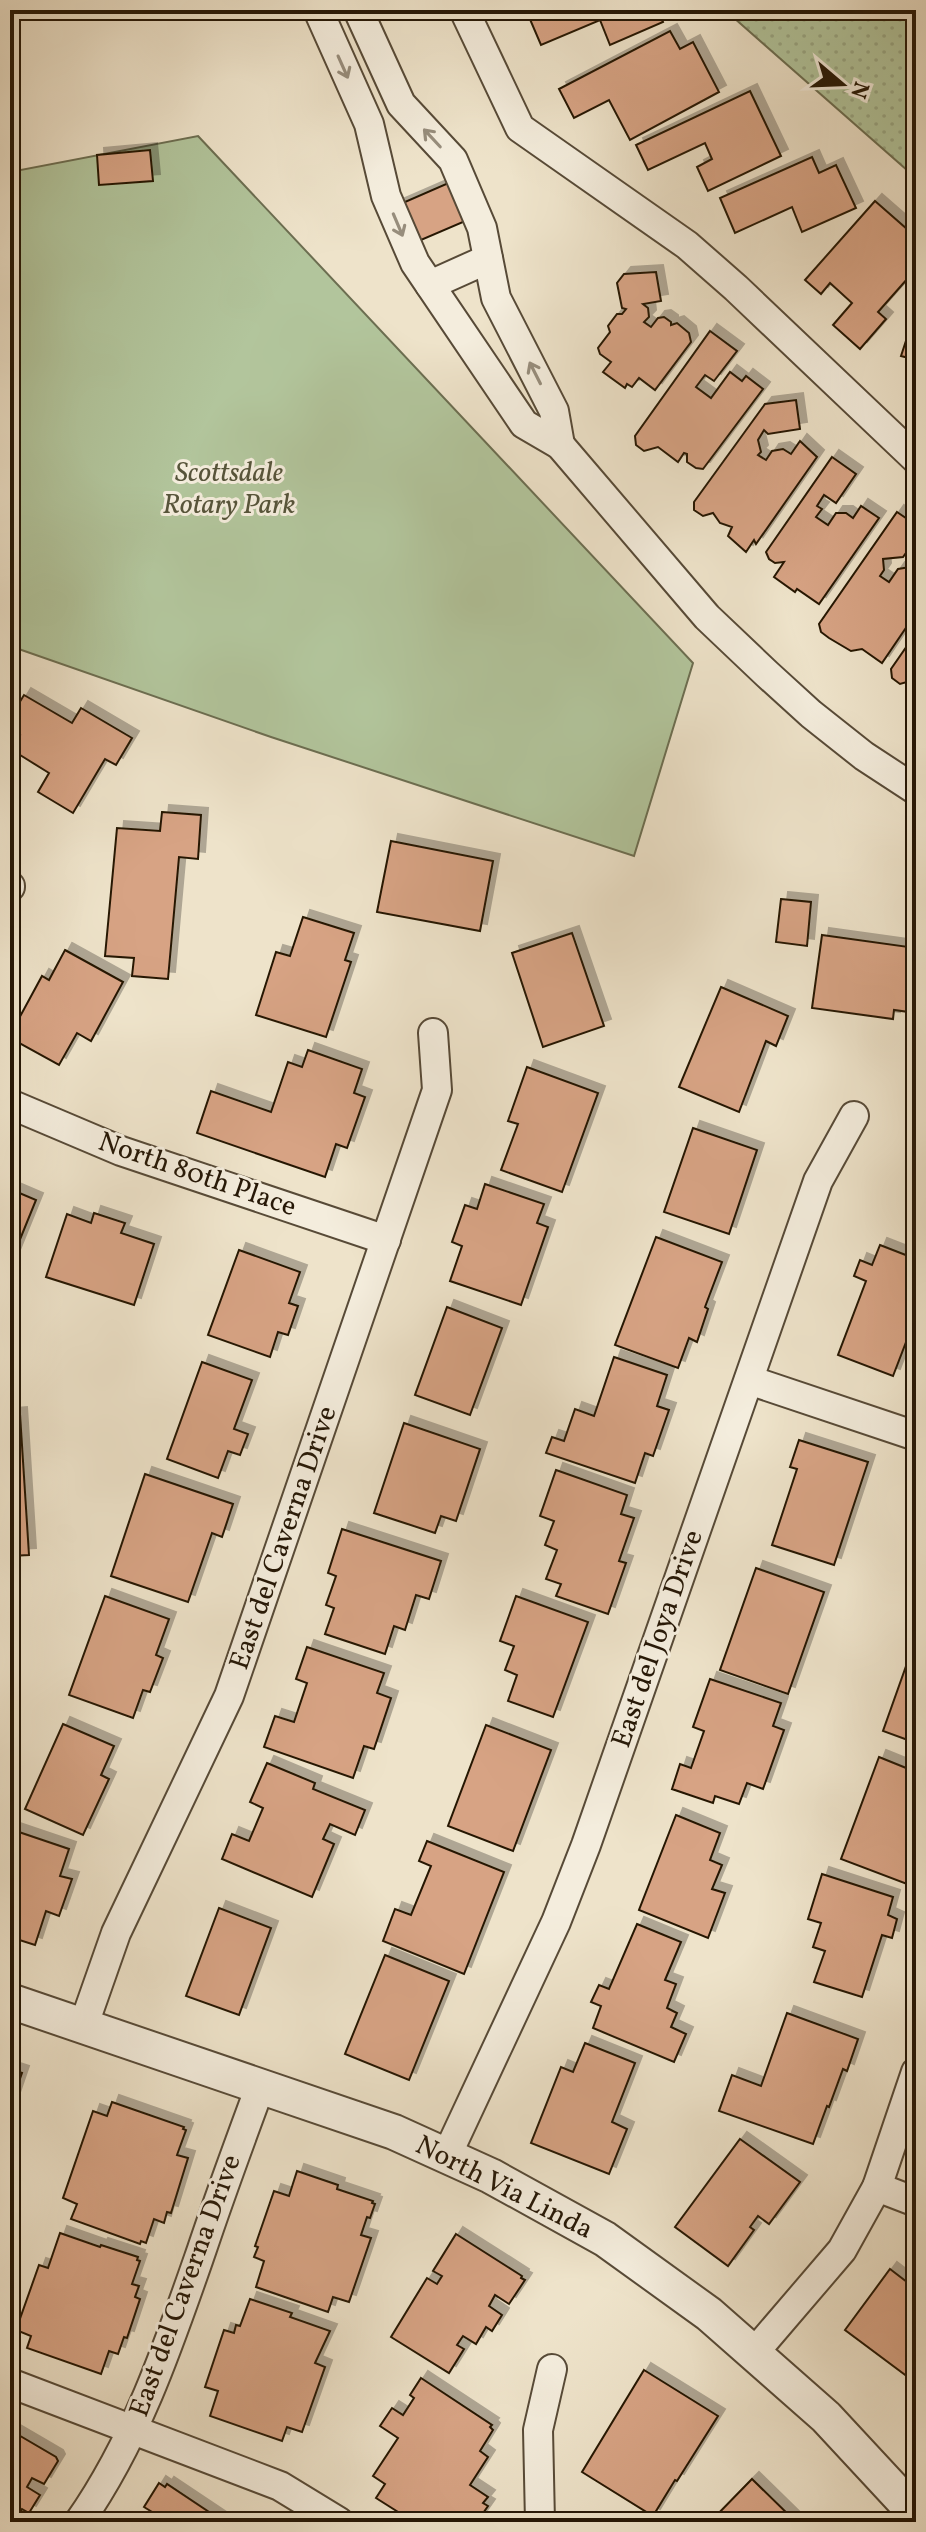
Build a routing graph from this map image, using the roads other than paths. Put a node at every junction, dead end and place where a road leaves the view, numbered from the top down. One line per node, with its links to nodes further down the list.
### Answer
1 (318, 10): 5 (street, one-way to 5)
2 (358, 10): 4 (street)
3 (464, 10): 9 (street)
4 (401, 104): 5 (street); 6 (street, one-way to 4)
5 (369, 124): 7 (street, one-way to 7)
6 (488, 259): 7 (street); 8 (street, one-way to 6)
7 (430, 285): 8 (street)
8 (560, 445): 10 (street)
9 (916, 459)
10 (916, 790)
11 (433, 1033): 14 (street, East del Caverna Drive)
12 (10, 1104): 14 (street, North 80th Place)
13 (854, 1116): 15 (street, East del Joya Drive)
14 (386, 1240): 18 (street, East del Caverna Drive)
15 (749, 1380): 16 (street); 21 (street, East del Joya Drive)
16 (916, 1436)
17 (10, 2001): 18 (street, North Via Linda)
18 (83, 2027): 20 (street, North Via Linda)
19 (916, 2072): 22 (street)
20 (260, 2087): 21 (street, North Via Linda); 27 (street, East del Caverna Drive)
21 (447, 2155): 24 (street, North Via Linda)
22 (877, 2187): 23 (street); 24 (street)
23 (916, 2202)
24 (753, 2354): 28 (street, North Via Linda)
25 (552, 2369): 31 (street)
26 (10, 2383): 27 (street)
27 (133, 2430): 29 (street, East del Caverna Drive); 30 (street)
28 (916, 2514)
29 (79, 2522)
30 (339, 2522)
31 (540, 2522)

